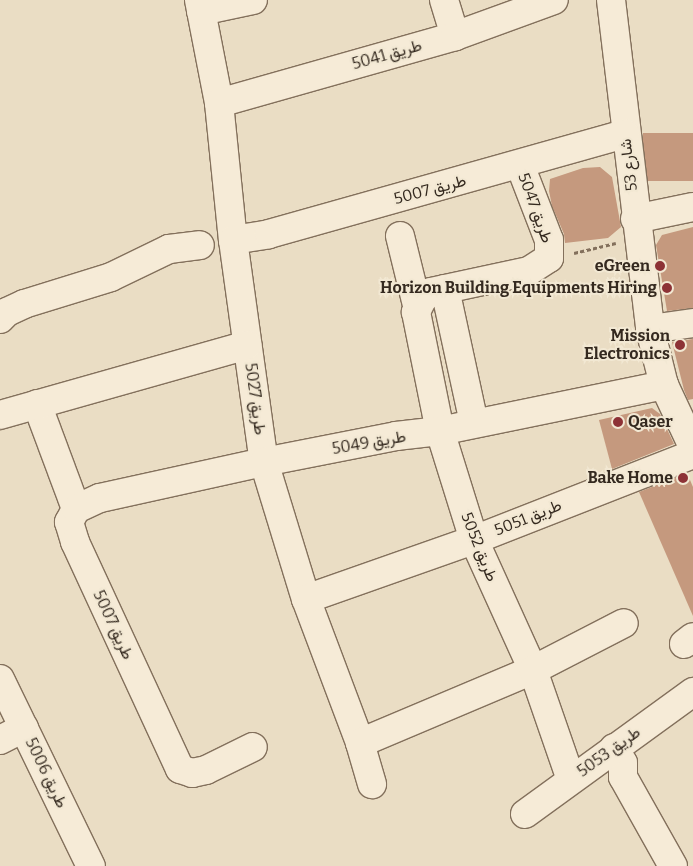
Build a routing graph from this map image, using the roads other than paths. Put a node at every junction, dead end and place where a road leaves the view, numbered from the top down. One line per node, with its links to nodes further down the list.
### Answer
1 (253, 0): 5 (street)
2 (444, 0): 6 (street)
3 (554, 0): 6 (street, طريق 5041)
4 (610, 0): 8 (street, شارع 53)
5 (200, 5): 7 (street, طريق 5027)
6 (456, 36): 7 (street, طريق 5041)
7 (218, 102): 13 (street, طريق 5027)
8 (625, 134): 9 (street, طريق 5007); 11 (street, شارع 53)
9 (520, 165): 13 (street, طريق 5007); 15 (street, طريق 5047)
10 (693, 207): 11 (street)
11 (637, 228): 19 (street, شارع 53)
12 (400, 236): 16 (street, طريق 5052)
13 (233, 240): 20 (street, طريق 5027)
14 (200, 245): 17 (street)
15 (445, 289): 16 (street, طريق 5047); 24 (street)
16 (417, 305): 25 (street, طريق 5052)
17 (0, 319)
18 (693, 323): 19 (street)
19 (650, 329): 21 (street, شارع 53)
20 (247, 344): 22 (street); 28 (street, طريق 5027)
21 (664, 385): 24 (street, طريق 5049); 26 (street, شارع 53)
22 (37, 404): 23 (street); 29 (street)
23 (0, 415)
24 (474, 423): 25 (street, طريق 5049)
25 (440, 431): 28 (street, طريق 5049); 30 (street, طريق 5052)
26 (693, 447)
27 (693, 454): 30 (street, طريق 5051)
28 (264, 462): 29 (street, طريق 5049); 31 (street, طريق 5027)
29 (76, 509): 39 (street, طريق 5007)
30 (474, 540): 31 (street, طريق 5051); 33 (street, طريق 5052)
31 (306, 599): 38 (street, طريق 5027)
32 (624, 623): 33 (street)
33 (533, 670): 38 (street); 41 (street, طريق 5052)
34 (0, 679): 36 (street, طريق 5006)
35 (693, 692): 40 (street, طريق 5053)
36 (24, 728): 37 (street); 44 (street, طريق 5006)
37 (0, 740)
38 (360, 743): 42 (street, طريق 5027)
39 (253, 747)
40 (608, 753): 41 (street, طريق 5053); 45 (street)
41 (571, 780): 43 (street, طريق 5053)
42 (372, 784)
43 (525, 814)
44 (91, 866)
45 (673, 866)

